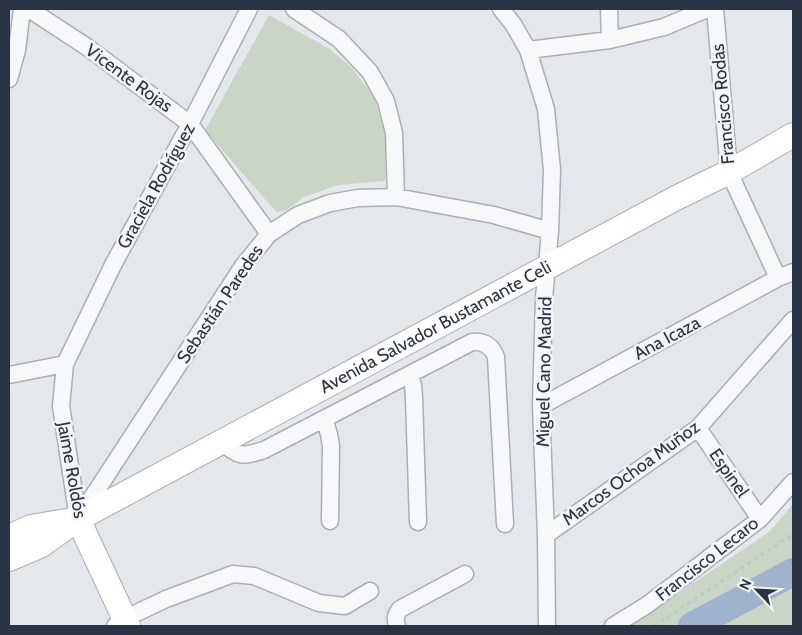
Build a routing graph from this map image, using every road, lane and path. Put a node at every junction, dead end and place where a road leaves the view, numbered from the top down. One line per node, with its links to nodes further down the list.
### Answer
1 (22, 9): 11 (street)
2 (29, 9): 12 (street, Vicente Rojas)
3 (249, 9): 12 (street, Graciela Rodríguez)
4 (294, 9): 15 (street)
5 (502, 9): 10 (street, Miguel Cano Madrid)
6 (609, 9): 9 (street)
7 (707, 9): 9 (street)
8 (715, 9): 14 (street, Francisco Rodas)
9 (610, 40): 10 (street)
10 (528, 50): 16 (street, Miguel Cano Madrid)
11 (9, 79)
12 (190, 124): 17 (street, Vicente Rojas); 21 (street, Graciela Rodríguez)
13 (793, 135): 14 (main road, Avenida Salvador Bustamante Celi)
14 (728, 172): 18 (main road, Avenida Salvador Bustamante Celi); 19 (street, Francisco Rodas)
15 (396, 197): 16 (street, Sebastián Paredes); 17 (street, Sebastián Paredes)
16 (550, 231): 18 (street, Miguel Cano Madrid)
17 (269, 234): 30 (street, Sebastián Paredes)
18 (547, 267): 24 (street, Miguel Cano Madrid); 27 (main road, Avenida Salvador Bustamante Celi)
19 (786, 275): 24 (street, Ana Icaza)
20 (793, 320): 26 (street, Marcos Ochoa Muñoz)
21 (65, 364): 23 (street); 30 (street, Jaime Roldós)
22 (410, 374): 25 (street); 32 (street); 33 (street)
23 (9, 376)
24 (541, 406): 35 (street, Miguel Cano Madrid)
25 (324, 419): 27 (street); 31 (street)
26 (698, 428): 29 (street, Espinel); 35 (street, Marcos Ochoa Muñoz)
27 (222, 442): 30 (main road, Avenida Salvador Bustamante Celi)
28 (793, 482): 29 (street, Francisco Lecaro)
29 (760, 518): 45 (street, Francisco Lecaro)
30 (78, 519): 36 (main road, Avenida Salvador Bustamante Celi); 39 (main road, Avenida Salvador Bustamante Celi); 42 (main road, Jaime Roldós)
31 (330, 521)
32 (418, 522)
33 (505, 524)
34 (793, 534): 37 (path)
35 (546, 535): 44 (street, Miguel Cano Madrid)
36 (9, 537)
37 (789, 537): 38 (path); 46 (path)
38 (793, 543)
39 (9, 559)
40 (465, 574): 43 (street)
41 (370, 591): 42 (street)
42 (122, 624)
43 (397, 626)
44 (547, 626)
45 (613, 626)
46 (654, 626)

